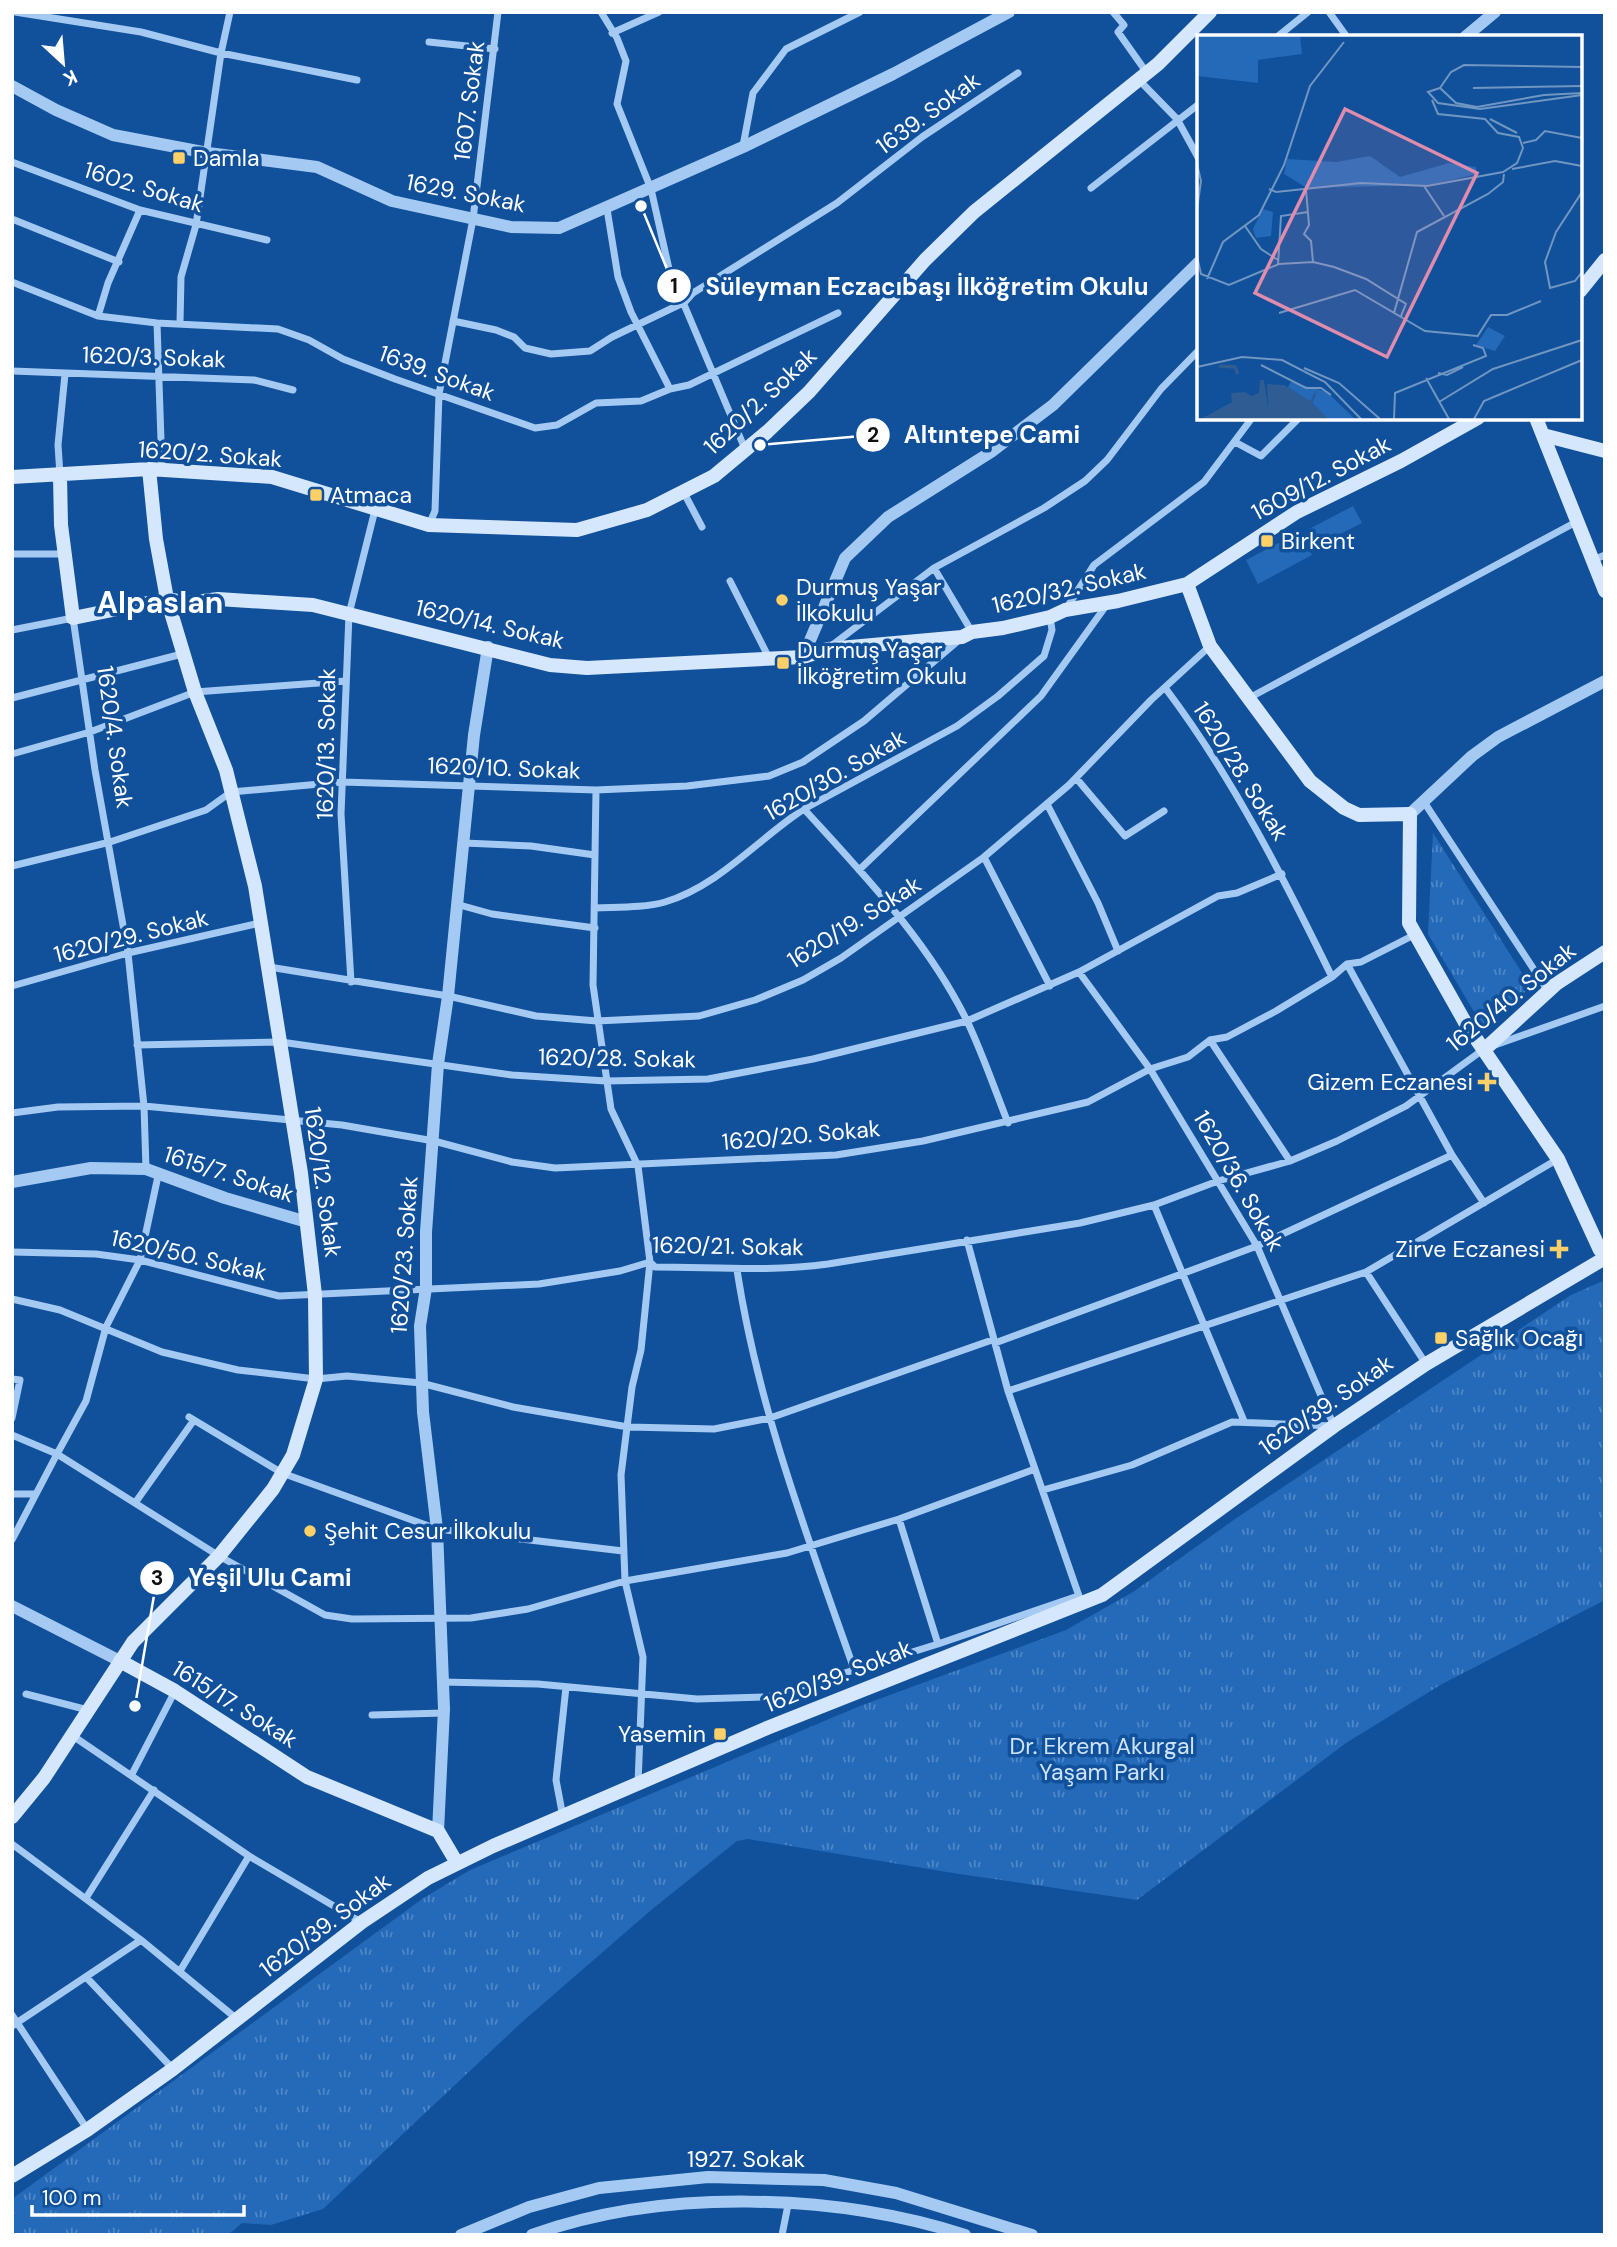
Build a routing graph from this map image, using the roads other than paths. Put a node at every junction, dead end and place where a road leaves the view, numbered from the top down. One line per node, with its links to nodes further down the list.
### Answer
1 (15, 12): 19 (street)
2 (230, 12): 19 (street)
3 (499, 12): 18 (street, 1607. Sokak)
4 (601, 12): 13 (street)
5 (659, 12): 13 (street)
6 (860, 12): 26 (street)
7 (1009, 12): 26 (street, 1629. Sokak)
8 (1113, 12): 21 (street)
9 (1210, 12): 21 (main road, 1620/2. Sokak)
10 (1308, 12): 14 (street)
11 (1329, 12): 15 (street)
12 (1495, 12): 16 (street)
13 (612, 33): 31 (street)
14 (1280, 35)
15 (1346, 35)
16 (1467, 35)
17 (429, 42): 18 (street)
18 (495, 49): 35 (street, 1607. Sokak)
19 (221, 53): 22 (street); 27 (street)
20 (1018, 73): 43 (street, 1639. Sokak)
21 (1143, 76): 25 (street); 64 (main road, 1620/2. Sokak)
22 (356, 80)
23 (12, 86): 27 (street, 1629. Sokak)
24 (1197, 105): 25 (street)
25 (1177, 119): 28 (street); 30 (street)
26 (743, 147): 31 (street, 1629. Sokak)
27 (208, 153): 35 (street, 1629. Sokak); 36 (street)
28 (1197, 155)
29 (12, 162): 33 (street, 1602. Sokak)
30 (1091, 188)
31 (651, 190): 32 (street, 1629. Sokak); 43 (street)
32 (607, 209): 35 (street, 1629. Sokak); 49 (street)
33 (140, 210): 36 (street, 1602. Sokak); 39 (street)
34 (12, 219): 39 (street)
35 (472, 219): 46 (street, 1607. Sokak)
36 (196, 225): 37 (street, 1602. Sokak); 48 (street)
37 (267, 240)
38 (1605, 260): 42 (main road)
39 (119, 262): 45 (street)
40 (1197, 264): 93 (street)
41 (12, 282): 45 (street, 1639. Sokak)
42 (1582, 289)
43 (685, 302): 49 (street, 1639. Sokak); 52 (street)
44 (838, 313): 52 (street, 1639. Sokak)
45 (98, 316): 47 (street, 1639. Sokak)
46 (453, 321): 49 (street, 1639. Sokak); 57 (street, 1607. Sokak)
47 (157, 323): 48 (street, 1639. Sokak); 54 (street)
48 (180, 323): 57 (street, 1639. Sokak)
49 (639, 327): 55 (street)
50 (1197, 352): 77 (street)
51 (12, 371): 53 (street, 1620/3. Sokak)
52 (715, 373): 55 (street, 1639. Sokak); 64 (street)
53 (65, 374): 54 (street, 1620/3. Sokak); 67 (street, 1620/4. Sokak)
54 (160, 376): 56 (street, 1620/3. Sokak); 66 (street)
55 (670, 389): 57 (street, 1639. Sokak)
56 (293, 390)
57 (439, 394): 72 (street, 1607. Sokak)
58 (1251, 420): 63 (street)
59 (1297, 420): 63 (street)
60 (1474, 420): 79 (main road, 1609/12. Sokak)
61 (1536, 420): 62 (main road)
62 (1543, 435): 65 (main road); 71 (main road)
63 (1235, 442): 83 (street)
64 (745, 449): 69 (main road, 1620/2. Sokak)
65 (1605, 452)
66 (156, 469): 67 (main road, 1620/2. Sokak); 70 (main road, 1620/2. Sokak); 81 (main road, 1620/12. Sokak)
67 (60, 476): 68 (main road, 1620/2. Sokak); 75 (main road, 1620/4. Sokak)
68 (12, 477)
69 (683, 491): 72 (main road, 1620/2. Sokak); 73 (street)
70 (375, 510): 72 (main road, 1620/2. Sokak); 84 (street, 1620/13. Sokak)
71 (1578, 521): 76 (main road); 101 (street)
72 (429, 525)
73 (702, 527)
74 (12, 554): 75 (street)
75 (65, 554): 86 (main road, 1620/4. Sokak)
76 (1599, 558): 80 (main road)
77 (934, 568): 88 (street); 91 (street)
78 (730, 581): 94 (street)
79 (1187, 584): 82 (main road, 1620/32. Sokak); 89 (main road)
80 (1605, 591)
81 (167, 599): 84 (main road, 1620/14. Sokak); 86 (main road, 1620/14. Sokak); 92 (main road, 1620/12. Sokak)
82 (1108, 603): 83 (main road, 1620/32. Sokak); 119 (street)
83 (1065, 610): 85 (main road, 1620/32. Sokak)
84 (349, 614): 90 (main road, 1620/14. Sokak); 96 (street, 1620/13. Sokak)
85 (1050, 617): 88 (main road, 1620/32. Sokak); 111 (street, 1620/30. Sokak)
86 (73, 618): 87 (street, 1620/14. Sokak); 95 (street, 1620/4. Sokak)
87 (12, 630)
88 (967, 634): 91 (main road, 1620/14. Sokak); 107 (street, 1620/10. Sokak)
89 (1210, 646): 98 (street, 1620/19. Sokak); 101 (main road)
90 (488, 647): 94 (main road, 1620/14. Sokak); 106 (street, 1620/23. Sokak)
91 (828, 649): 93 (main road, 1620/14. Sokak)
92 (182, 654): 95 (street); 99 (main road, 1620/12. Sokak)
93 (803, 657): 94 (main road, 1620/14. Sokak)
94 (769, 659)
95 (84, 679): 100 (street); 102 (street, 1620/4. Sokak)
96 (346, 681): 99 (street); 105 (street, 1620/13. Sokak)
97 (1605, 681): 109 (street)
98 (1166, 689): 104 (street, 1620/19. Sokak); 120 (street, 1620/28. Sokak)
99 (195, 692): 102 (street); 108 (main road, 1620/12. Sokak)
100 (12, 698)
101 (1249, 698): 113 (main road)
102 (90, 732): 103 (street); 114 (street, 1620/4. Sokak)
103 (13, 752)
104 (1076, 778): 110 (street, 1620/19. Sokak); 112 (street)
105 (342, 782): 106 (street, 1620/10. Sokak); 108 (street, 1620/10. Sokak); 134 (street, 1620/13. Sokak)
106 (470, 784): 107 (street, 1620/10. Sokak); 115 (street, 1620/23. Sokak)
107 (596, 790): 116 (street)
108 (231, 792): 114 (street, 1620/10. Sokak); 124 (main road, 1620/12. Sokak)
109 (1424, 802): 113 (street); 137 (street)
110 (1047, 804): 117 (street, 1620/19. Sokak); 127 (street)
111 (804, 809): 119 (street); 122 (street, 1620/30. Sokak)
112 (1164, 811)
113 (1410, 814): 126 (main road)
114 (110, 842): 118 (street, 1620/10. Sokak); 129 (street, 1620/4. Sokak)
115 (464, 843): 116 (street); 121 (street, 1620/23. Sokak)
116 (595, 855): 122 (street)
117 (984, 857): 123 (street, 1620/19. Sokak); 136 (street)
118 (12, 866)
119 (859, 870): 123 (street)
120 (1282, 874): 127 (street, 1620/28. Sokak); 133 (street, 1620/28. Sokak)
121 (456, 904): 125 (street); 138 (street, 1620/23. Sokak)
122 (595, 908): 125 (street)
123 (900, 918): 140 (street, 1620/19. Sokak); 141 (street)
124 (260, 923): 129 (street, 1620/29. Sokak); 131 (main road, 1620/12. Sokak)
125 (594, 928): 140 (street)
126 (1416, 934): 130 (street, 1620/20. Sokak); 145 (main road)
127 (1118, 951): 132 (street, 1620/28. Sokak)
128 (1605, 952): 137 (main road, 1620/40. Sokak)
129 (128, 953): 135 (street, 1620/29. Sokak); 144 (street, 1620/4. Sokak)
130 (1347, 964): 133 (street, 1620/20. Sokak); 149 (street)
131 (266, 966): 134 (street, 1620/19. Sokak); 143 (main road, 1620/12. Sokak)
132 (1079, 972): 136 (street, 1620/28. Sokak); 147 (street, 1620/36. Sokak)
133 (1332, 977): 142 (street, 1620/20. Sokak)
134 (351, 982): 138 (street, 1620/19. Sokak)
135 (12, 986)
136 (1050, 986): 141 (street, 1620/28. Sokak)
137 (1548, 991): 145 (main road, 1620/40. Sokak)
138 (448, 996): 140 (street, 1620/19. Sokak); 146 (street, 1620/23. Sokak)
139 (1605, 1006): 145 (street)
140 (597, 1021): 148 (street)
141 (967, 1021): 148 (street, 1620/28. Sokak); 153 (street)
142 (1210, 1040): 147 (street, 1620/20. Sokak); 157 (street)
143 (281, 1042): 144 (street, 1620/28. Sokak); 146 (street, 1620/28. Sokak); 152 (main road, 1620/12. Sokak)
144 (137, 1045): 150 (street, 1620/4. Sokak)
145 (1485, 1048): 149 (street, 1620/40. Sokak); 156 (main road)
146 (438, 1064): 148 (street, 1620/28. Sokak); 154 (street, 1620/23. Sokak)
147 (1150, 1069): 153 (street, 1620/20. Sokak); 161 (street, 1620/36. Sokak)
148 (606, 1082): 158 (street)
149 (1419, 1097): 155 (street); 157 (street, 1620/40. Sokak)
150 (144, 1106): 151 (street, 1620/20. Sokak); 152 (street, 1620/20. Sokak); 159 (street, 1620/4. Sokak)
151 (12, 1113)
152 (292, 1122): 154 (street, 1620/20. Sokak); 165 (main road, 1620/12. Sokak)
153 (1008, 1123): 158 (street, 1620/20. Sokak)
154 (434, 1141): 158 (street, 1620/20. Sokak); 176 (street, 1620/23. Sokak)
155 (1452, 1155): 163 (street); 167 (street)
156 (1558, 1160): 163 (street); 169 (main road)
157 (1290, 1161): 161 (street, 1620/40. Sokak)
158 (638, 1166): 172 (street)
159 (146, 1169): 160 (street, 1615/7. Sokak); 162 (street, 1615/7. Sokak)
160 (158, 1176): 165 (street, 1615/7. Sokak); 171 (street)
161 (1218, 1181): 164 (street, 1620/21. Sokak); 167 (street, 1620/36. Sokak)
162 (12, 1182)
163 (1484, 1203): 174 (street)
164 (1154, 1205): 166 (street, 1620/21. Sokak); 175 (street)
165 (307, 1222): 177 (main road, 1620/12. Sokak)
166 (967, 1240): 173 (street, 1620/21. Sokak); 182 (street)
167 (1257, 1247): 175 (street); 179 (street, 1620/36. Sokak)
168 (12, 1252): 171 (street, 1620/50. Sokak)
169 (1605, 1252)
170 (1605, 1258): 183 (main road, 1620/39. Sokak)
171 (140, 1260): 177 (street, 1620/50. Sokak); 180 (street)
172 (650, 1262): 173 (street, 1620/21. Sokak); 176 (street, 1620/21. Sokak); 192 (street)
173 (737, 1270): 189 (street)
174 (1366, 1272): 179 (street); 183 (street)
175 (1182, 1276): 181 (street); 182 (street)
176 (426, 1289): 177 (street, 1620/21. Sokak); 186 (street, 1620/23. Sokak)
177 (315, 1295): 185 (main road, 1620/12. Sokak)
178 (12, 1299): 180 (street)
179 (1281, 1299): 181 (street); 191 (street, 1620/36. Sokak)
180 (106, 1327): 185 (street); 194 (street)
181 (1203, 1329): 187 (street); 190 (street)
182 (993, 1341): 187 (street); 189 (street)
183 (1426, 1364): 191 (main road, 1620/39. Sokak)
184 (12, 1379): 188 (street)
185 (316, 1379): 186 (street); 196 (main road, 1620/12. Sokak)
186 (421, 1383): 192 (street); 202 (street, 1620/23. Sokak)
187 (1008, 1391): 195 (street)
188 (12, 1418)
189 (770, 1418): 192 (street); 204 (street)
190 (1244, 1421): 191 (street); 197 (street)
191 (1334, 1426): 208 (main road, 1620/39. Sokak)
192 (628, 1427): 205 (street)
193 (12, 1435): 194 (street)
194 (57, 1454): 199 (street); 200 (street)
195 (1035, 1469): 197 (street); 201 (street)
196 (282, 1473): 200 (street); 202 (street); 206 (main road, 1620/12. Sokak)
197 (1044, 1490): 208 (street)
198 (12, 1494): 199 (street)
199 (35, 1494): 203 (street)
200 (135, 1503): 206 (street)
201 (899, 1519): 204 (street); 211 (street)
202 (437, 1529): 205 (street); 210 (street, 1620/23. Sokak)
203 (12, 1540)
204 (811, 1546): 207 (street); 213 (street)
205 (623, 1551): 207 (street)
206 (219, 1556): 210 (street); 212 (main road, 1620/12. Sokak)
207 (625, 1581): 210 (street); 218 (street)
208 (1080, 1600): 211 (street); 224 (main road, 1620/39. Sokak)
209 (12, 1606): 212 (street, 1615/17. Sokak)
210 (439, 1619): 214 (street, 1620/23. Sokak)
211 (938, 1644): 213 (street)
212 (120, 1661): 216 (main road, 1615/17. Sokak); 219 (main road, 1620/12. Sokak)
213 (855, 1669): 218 (street)
214 (442, 1682): 215 (street); 220 (street, 1620/23. Sokak)
215 (566, 1687): 218 (street); 226 (street)
216 (175, 1691): 223 (street); 228 (main road, 1615/17. Sokak)
217 (26, 1694): 219 (street)
218 (642, 1694): 224 (street)
219 (89, 1710): 222 (main road, 1620/12. Sokak)
220 (444, 1713): 221 (street); 228 (street, 1620/23. Sokak)
221 (372, 1715)
222 (72, 1736): 223 (street); 227 (main road, 1620/12. Sokak)
223 (132, 1774): 225 (street)
224 (638, 1785): 226 (main road, 1620/39. Sokak)
225 (154, 1790): 230 (street); 232 (street)
226 (563, 1816): 231 (main road, 1620/39. Sokak)
227 (12, 1817)
228 (438, 1831): 231 (main road)
229 (12, 1844): 232 (street)
230 (249, 1856): 233 (street); 235 (street)
231 (457, 1863): 233 (main road, 1620/39. Sokak)
232 (86, 1898): 234 (street)
233 (362, 1922): 237 (main road, 1620/39. Sokak)
234 (141, 1940): 235 (street); 236 (street)
235 (180, 1971): 237 (street)
236 (87, 1978): 238 (street); 239 (street)
237 (237, 2019): 239 (main road, 1620/39. Sokak)
238 (14, 2021): 240 (street)
239 (173, 2068): 240 (main road, 1620/39. Sokak)
240 (88, 2130): 241 (main road, 1620/39. Sokak)
241 (12, 2176)
242 (788, 2205): 244 (street, 1927. Sokak); 245 (street); 246 (street, 1927. Sokak)
243 (461, 2235): 247 (street, 1927. Sokak)
244 (533, 2235)
245 (782, 2235)
246 (965, 2235)
247 (1032, 2235)

